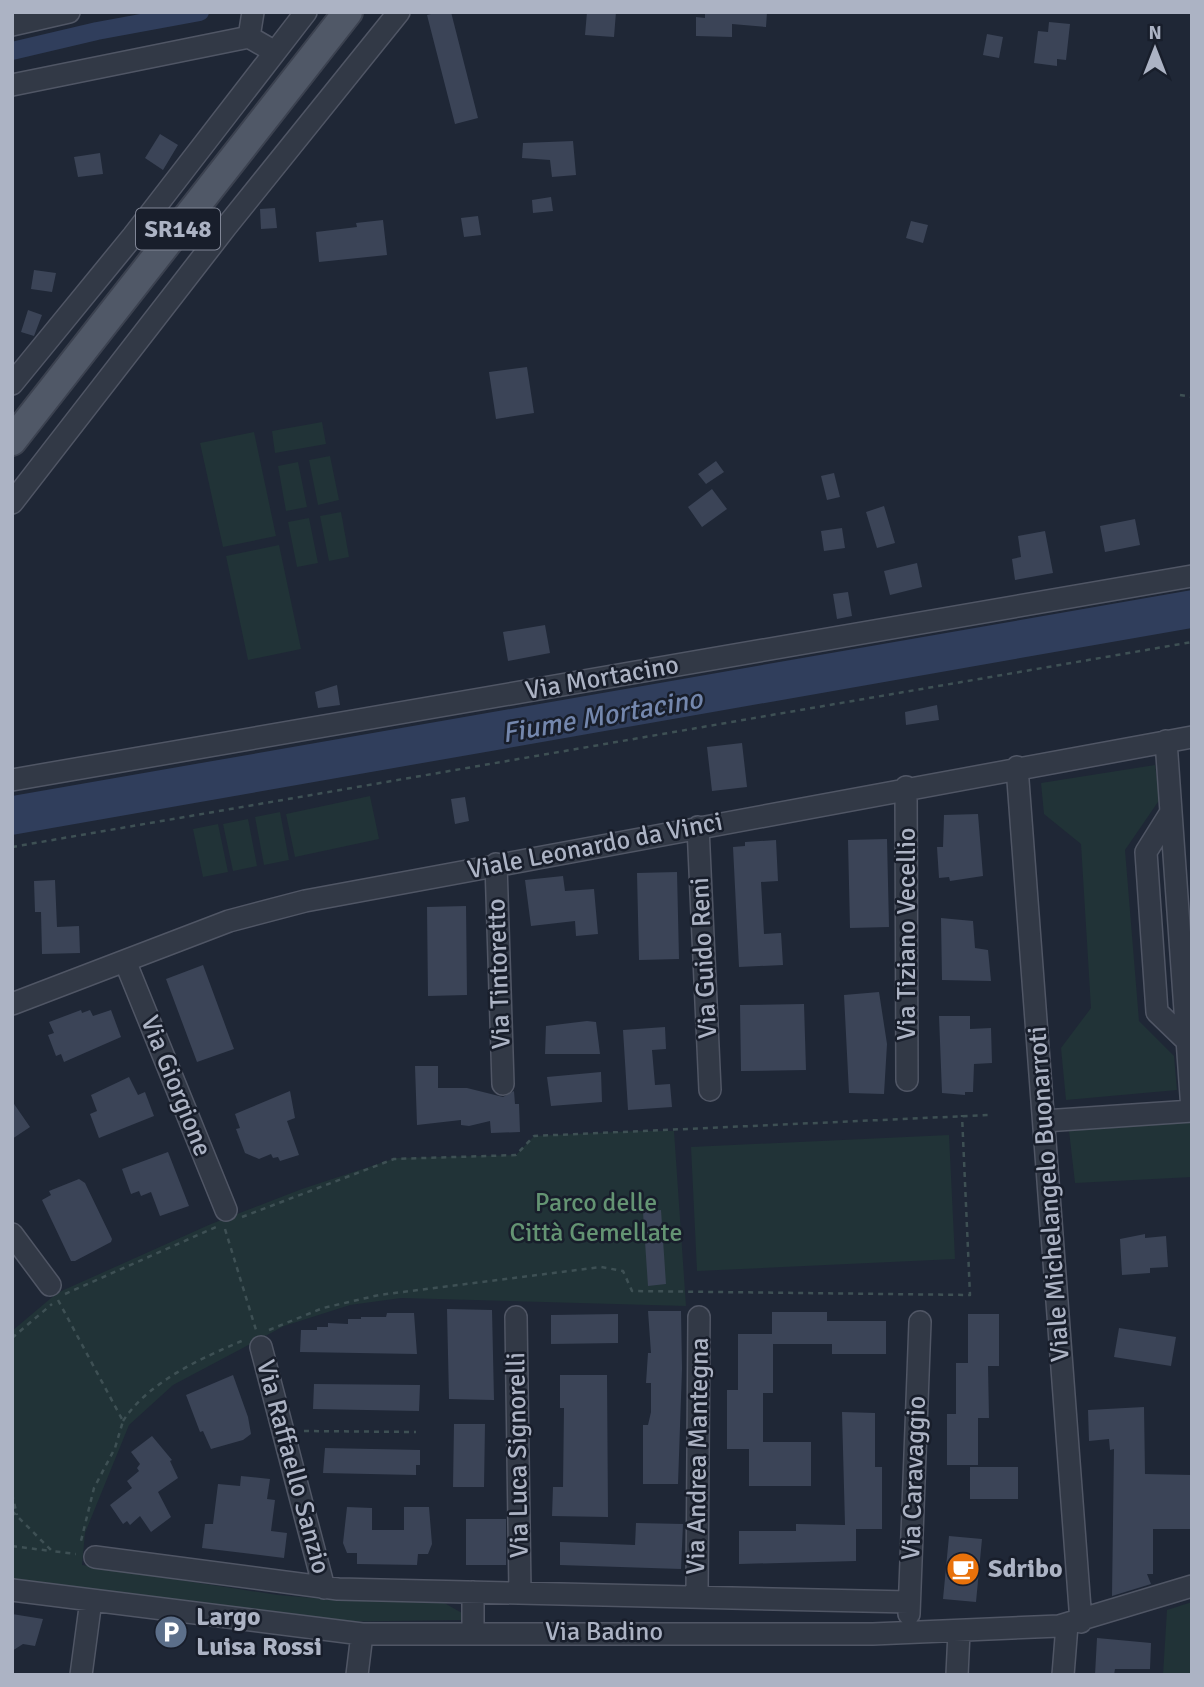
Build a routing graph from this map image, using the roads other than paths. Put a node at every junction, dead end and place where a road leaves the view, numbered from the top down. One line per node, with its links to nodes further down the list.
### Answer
1 (69, 12): 6 (street)
2 (253, 12): 7 (street)
3 (306, 12): 8 (street)
4 (399, 12): 12 (street)
5 (346, 14): 11 (main road, SR148)
6 (12, 25)
7 (249, 37): 8 (street); 9 (street)
8 (275, 52): 10 (street)
9 (12, 85)
10 (12, 384)
11 (12, 441)
12 (12, 503)
13 (1192, 576): 17 (street, Via Mortacino)
14 (1192, 737): 15 (street, Viale Leonardo da Vinci)
15 (1166, 741): 16 (street, Viale Leonardo da Vinci); 19 (street)
16 (1017, 767): 18 (street, Viale Leonardo da Vinci); 30 (street, Viale Michelangelo Buonarroti)
17 (12, 780)
18 (906, 788): 20 (street, Viale Leonardo da Vinci); 26 (street, Via Tiziano Vecellio)
19 (1171, 812): 22 (street); 25 (street)
20 (698, 827): 21 (street, Viale Leonardo da Vinci); 28 (street, Via Guido Reni)
21 (496, 864): 23 (street, Viale Leonardo da Vinci); 27 (street, Via Tintoretto)
22 (1187, 959): 25 (street)
23 (125, 961): 24 (street, Viale Leonardo da Vinci); 31 (street, Via Giorgione)
24 (12, 1004)
25 (1187, 1041): 29 (street)
26 (907, 1080)
27 (503, 1084)
28 (710, 1090)
29 (1192, 1111): 30 (street)
30 (1044, 1121): 47 (street, Viale Michelangelo Buonarroti)
31 (225, 1217)
32 (12, 1234): 33 (street)
33 (53, 1292)
34 (516, 1317): 43 (street, Via Luca Signorelli)
35 (699, 1317): 44 (street, Via Andrea Mantegna)
36 (920, 1322): 46 (street, Via Caravaggio)
37 (259, 1340): 40 (street, Via Raffaello Sanzio)
38 (95, 1557): 40 (street, Via Badino)
39 (1192, 1586): 47 (street, Via Badino)
40 (324, 1588): 42 (street, Via Badino)
41 (12, 1590): 45 (street, Via Badino)
42 (473, 1592): 43 (street, Via Badino); 49 (street)
43 (520, 1592): 44 (street, Via Badino)
44 (697, 1595): 46 (street, Via Badino)
45 (91, 1600): 51 (street, Via Badino); 52 (street)
46 (909, 1602): 50 (street, Via Caravaggio)
47 (1074, 1623): 48 (street, Via Badino); 55 (street, Viale Michelangelo Buonarroti)
48 (960, 1632): 50 (street, Via Badino); 54 (street)
49 (473, 1633): 50 (street, Via Badino); 51 (street, Via Badino)
50 (908, 1633)
51 (362, 1634): 53 (street)
52 (81, 1675)
53 (357, 1675)
54 (957, 1675)
55 (1063, 1675)

